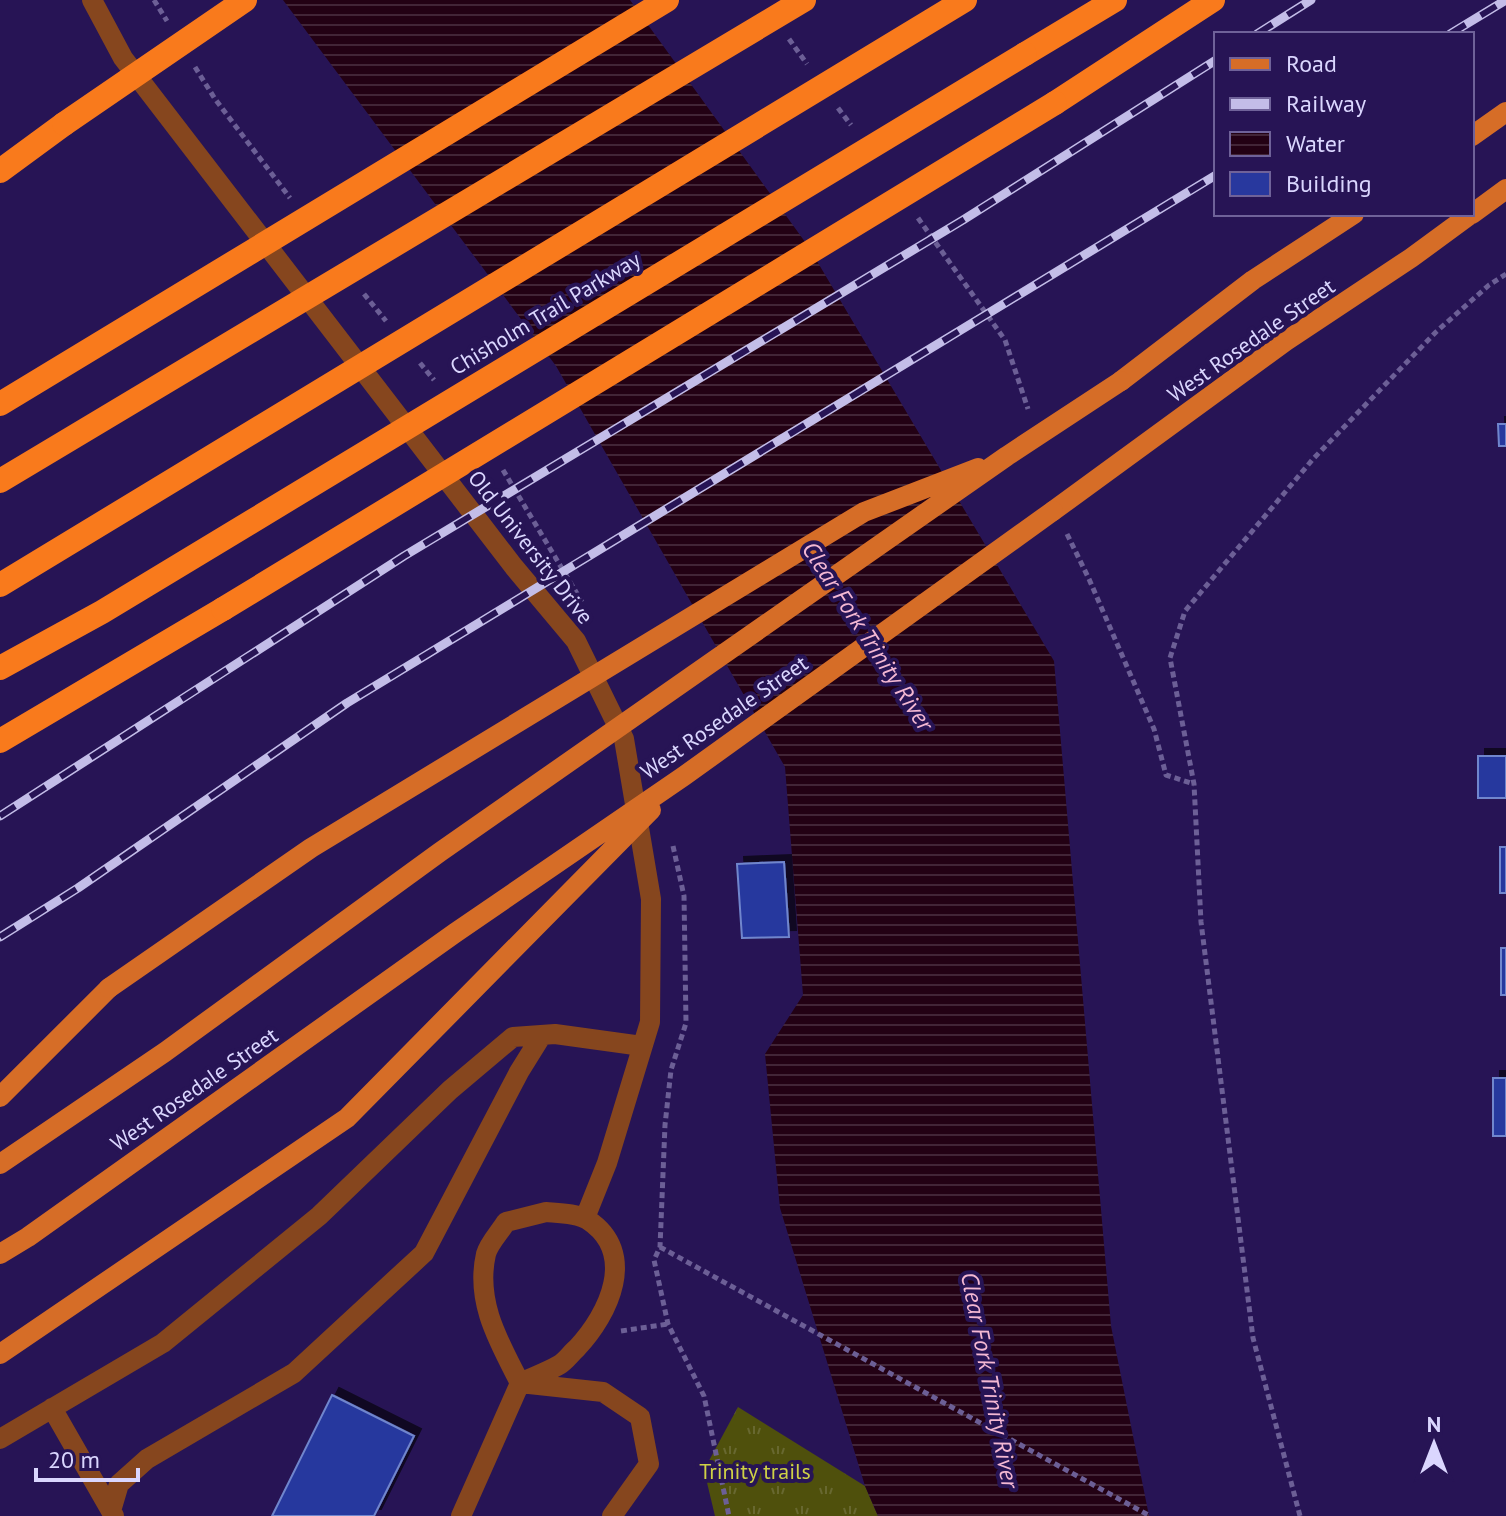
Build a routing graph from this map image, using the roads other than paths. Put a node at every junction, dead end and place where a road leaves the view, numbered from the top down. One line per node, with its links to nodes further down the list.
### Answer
1 (92, 0): 23 (lane, Old University Drive)
2 (245, 0): 10 (highway, bridge)
3 (667, 0): 15 (highway, bridge)
4 (804, 0): 17 (highway, bridge)
5 (965, 0): 18 (highway, bridge)
6 (1115, 0): 19 (highway, Chisholm Trail Parkway, bridge)
7 (1213, 0): 20 (highway, bridge)
8 (1506, 112): 9 (main road)
9 (1474, 135)
10 (0, 171)
11 (1506, 189): 12 (main road, West Rosedale Street)
12 (1474, 213)
13 (1351, 216): 16 (main road, West Rosedale Street, bridge)
14 (1469, 216): 21 (main road, West Rosedale Street, bridge)
15 (0, 404)
16 (1007, 456): 24 (main road, bridge); 25 (main road, West Rosedale Street, bridge)
17 (0, 481)
18 (0, 585)
19 (0, 668)
20 (0, 741)
21 (684, 776): 27 (main road, West Rosedale Street, bridge); 28 (main road, bridge)
22 (542, 1035): 23 (lane); 30 (lane); 32 (lane)
23 (642, 1046): 26 (lane, Old University Drive)
24 (0, 1097)
25 (0, 1164)
26 (585, 1218): 29 (lane); 29 (lane)
27 (0, 1254)
28 (0, 1354)
29 (520, 1383): 33 (lane); 34 (lane)
30 (52, 1408): 31 (lane); 32 (lane)
31 (0, 1439)
32 (113, 1513)
33 (461, 1516)
34 (612, 1516)

